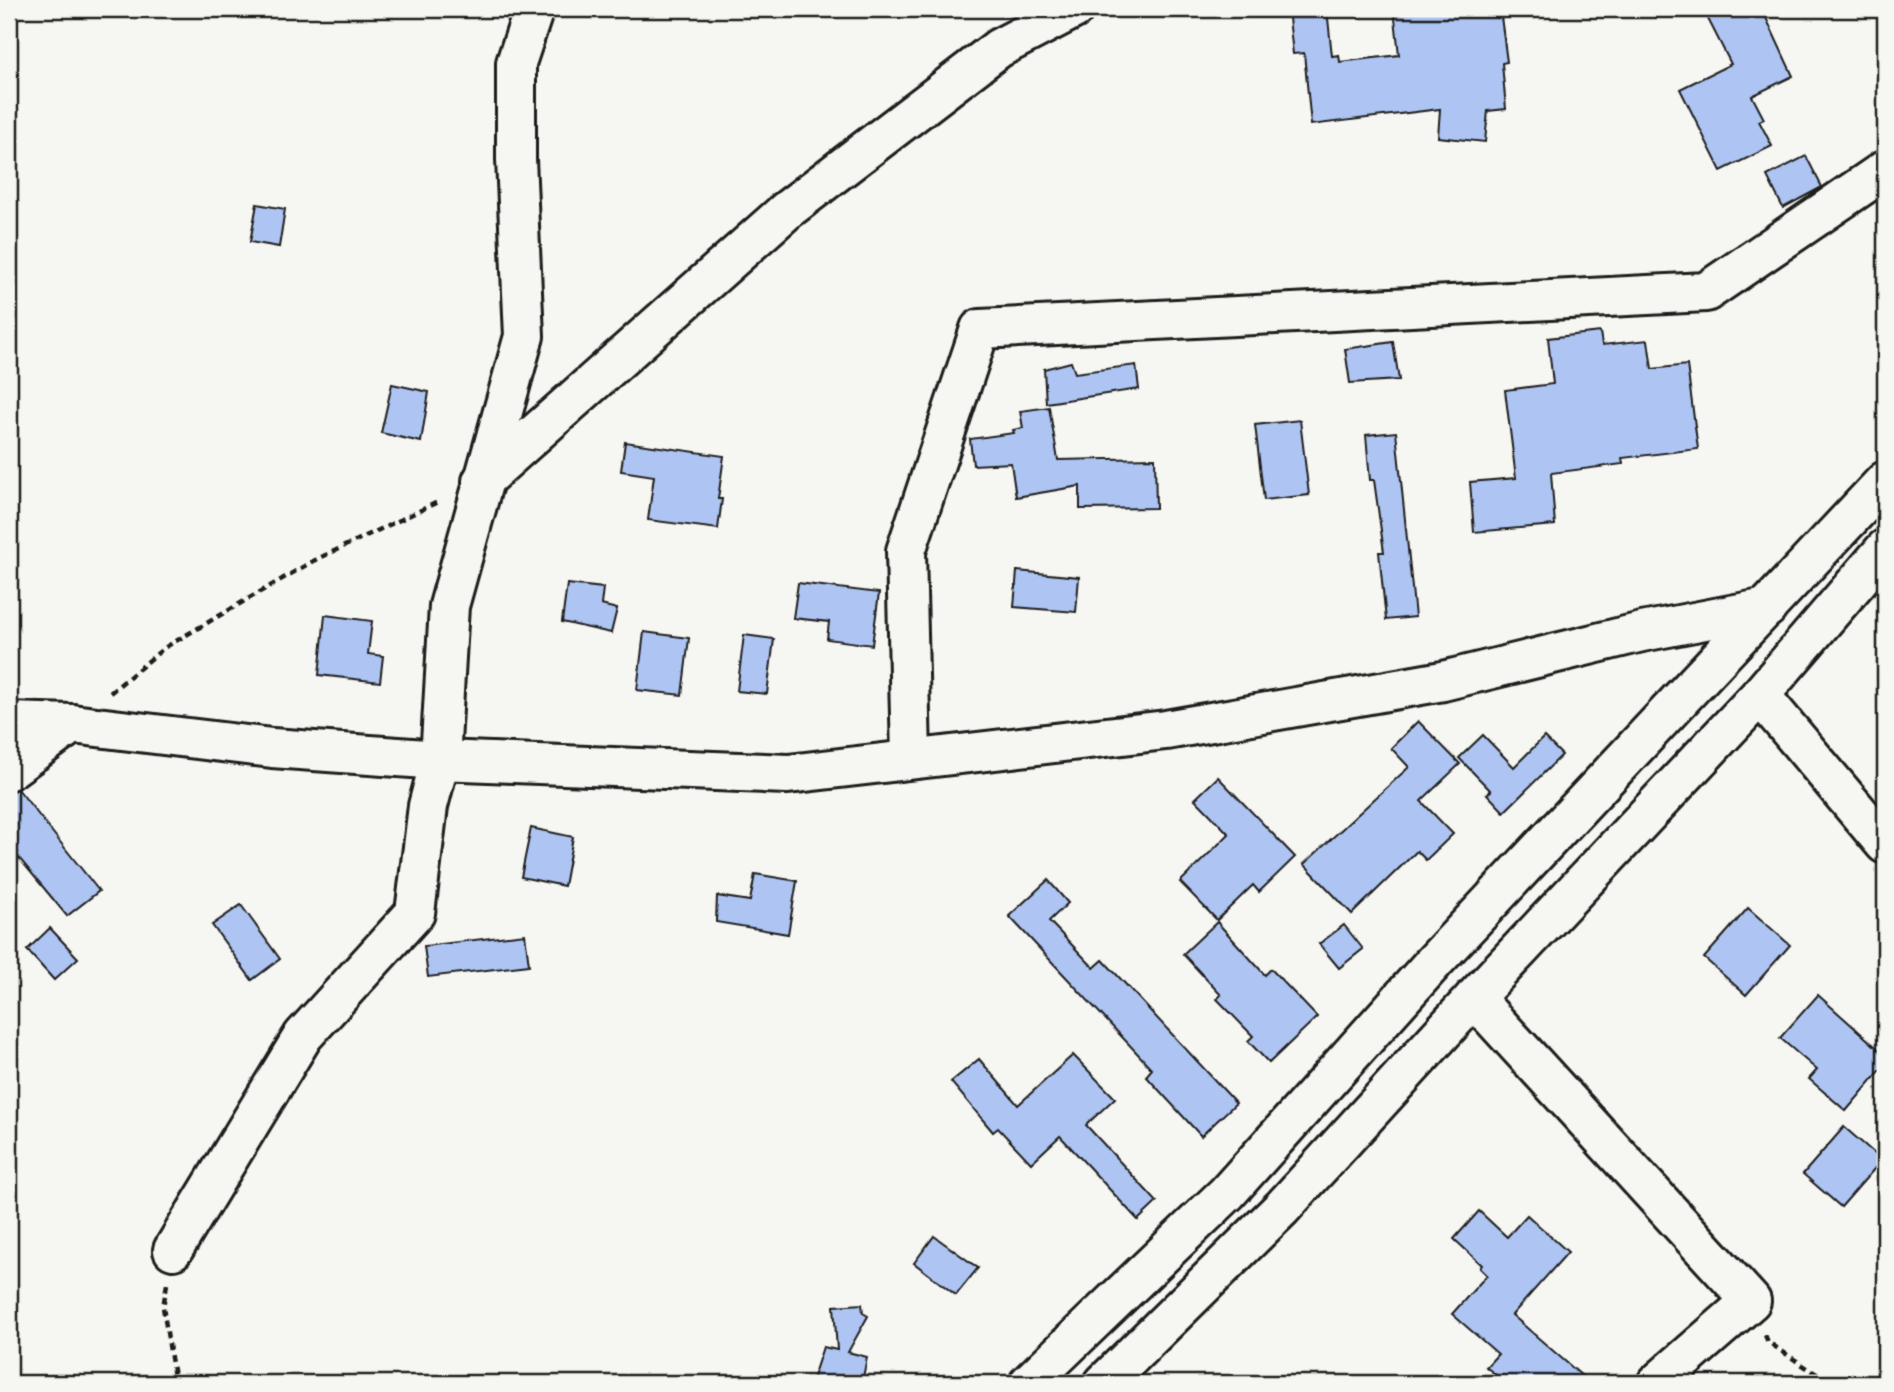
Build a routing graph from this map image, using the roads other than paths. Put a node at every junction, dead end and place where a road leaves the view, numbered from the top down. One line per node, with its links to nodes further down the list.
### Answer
1 (534, 9): 4 (street)
2 (1074, 9): 4 (street)
3 (1885, 170): 11 (street)
4 (482, 481): 12 (street)
5 (1885, 481): 7 (street)
6 (1885, 548): 8 (street)
7 (1767, 608): 11 (street); 17 (street)
8 (1760, 695): 14 (street); 15 (street)
9 (9, 722): 10 (street)
10 (72, 724): 12 (street); 13 (street)
11 (911, 757): 12 (street)
12 (440, 760): 16 (street)
13 (9, 770)
14 (1885, 844)
15 (1474, 998): 18 (street); 19 (street)
16 (173, 1250)
17 (1029, 1383)
18 (1104, 1383)
19 (1657, 1383)

